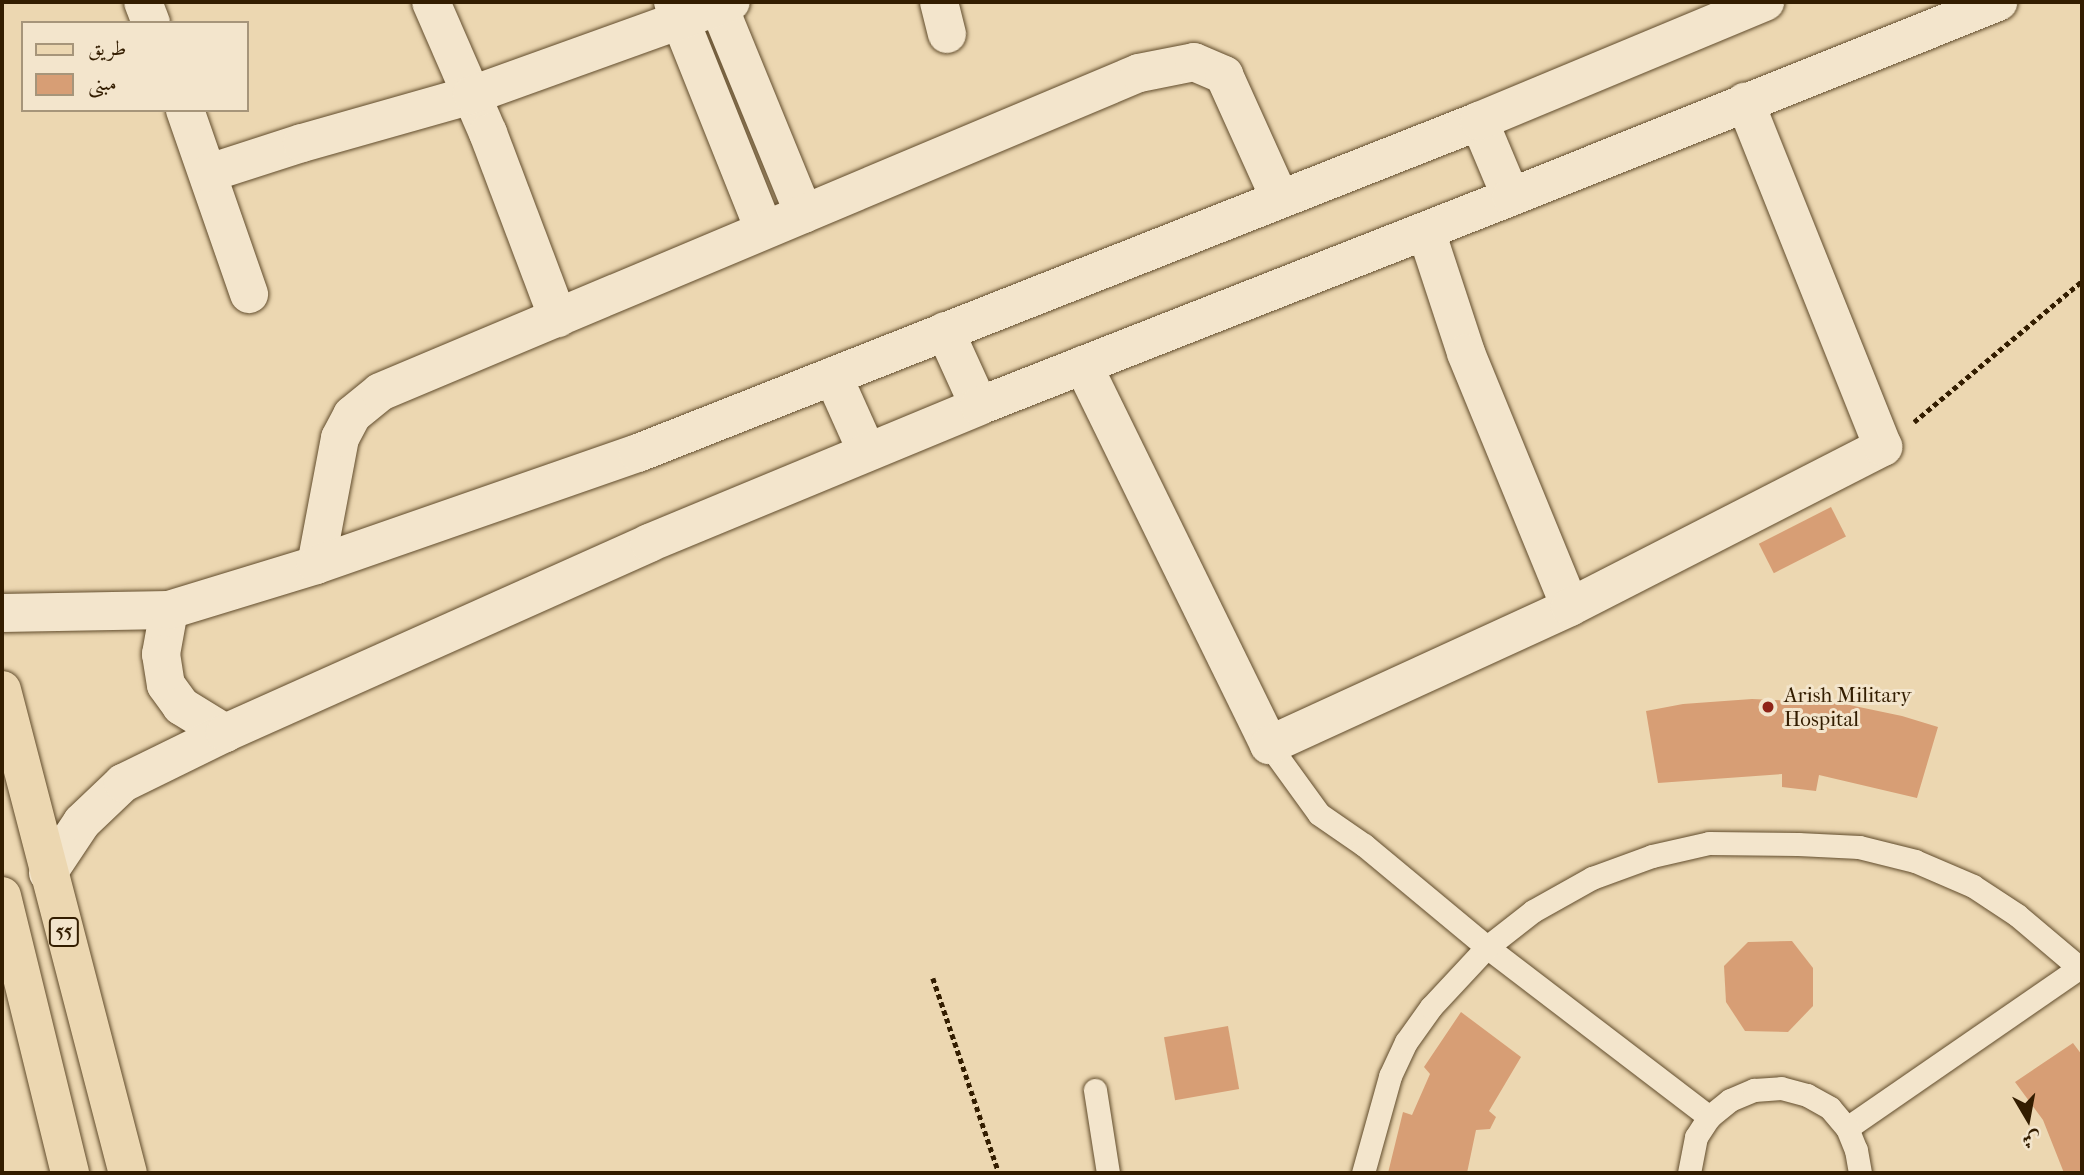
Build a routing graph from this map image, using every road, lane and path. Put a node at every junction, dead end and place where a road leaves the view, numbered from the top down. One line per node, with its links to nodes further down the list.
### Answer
1 (431, 2): 6 (street)
2 (1998, 2): 7 (street)
3 (722, 4): 5 (street); 13 (street)
4 (1740, 6): 9 (street)
5 (677, 11): 6 (street); 14 (street)
6 (472, 95): 10 (street); 18 (street)
7 (1745, 102): 11 (street); 23 (street)
8 (186, 112): 10 (street)
9 (1479, 121): 11 (street); 12 (street)
10 (209, 173): 17 (street)
11 (1511, 197): 15 (street)
12 (1280, 200): 13 (street); 19 (street)
13 (804, 214): 14 (street)
14 (764, 230): 18 (street)
15 (1426, 231): 20 (street); 26 (street)
16 (2082, 281): 23 (path)
17 (249, 294)
18 (558, 318): 25 (street)
19 (946, 331): 21 (street); 22 (street)
20 (1083, 365): 22 (street); 31 (street)
21 (833, 376): 24 (street); 25 (street)
22 (979, 406): 24 (street)
23 (1884, 447): 26 (street)
24 (867, 452): 30 (street)
25 (316, 565): 27 (street)
26 (1570, 607): 31 (street)
27 (169, 610): 28 (street); 30 (street)
28 (2, 613)
29 (2, 690): 32 (main road, 55)
30 (225, 733): 33 (street)
31 (1269, 745): 35 (lane)
32 (9, 756): 33 (main road, 55)
33 (48, 873): 42 (main road, 55)
34 (2, 896): 41 (main road)
35 (1487, 947): 36 (lane); 39 (lane); 45 (lane)
36 (2082, 968): 40 (lane)
37 (933, 978): 43 (path)
38 (1095, 1090): 44 (lane)
39 (1709, 1117): 40 (lane); 46 (lane)
40 (1847, 1128): 47 (lane)
41 (70, 1173)
42 (128, 1173)
43 (999, 1173)
44 (1108, 1173)
45 (1363, 1173)
46 (1689, 1173)
47 (1860, 1173)

